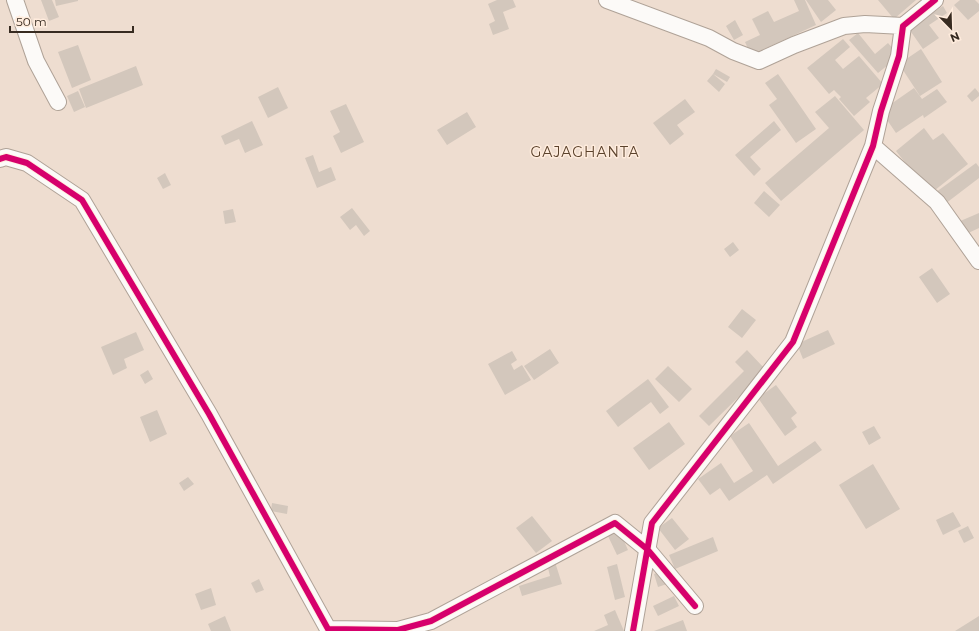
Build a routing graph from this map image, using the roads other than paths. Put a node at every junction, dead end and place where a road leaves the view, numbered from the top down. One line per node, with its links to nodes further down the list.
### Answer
1 (15, 0): 5 (street)
2 (607, 0): 4 (street)
3 (935, 0): 4 (street)
4 (903, 26): 6 (street)
5 (58, 102)
6 (873, 146): 8 (street); 9 (street)
7 (0, 159): 11 (street)
8 (979, 261)
9 (647, 549): 10 (street); 11 (street); 12 (street)
10 (695, 606)
11 (328, 630)
12 (633, 631)

